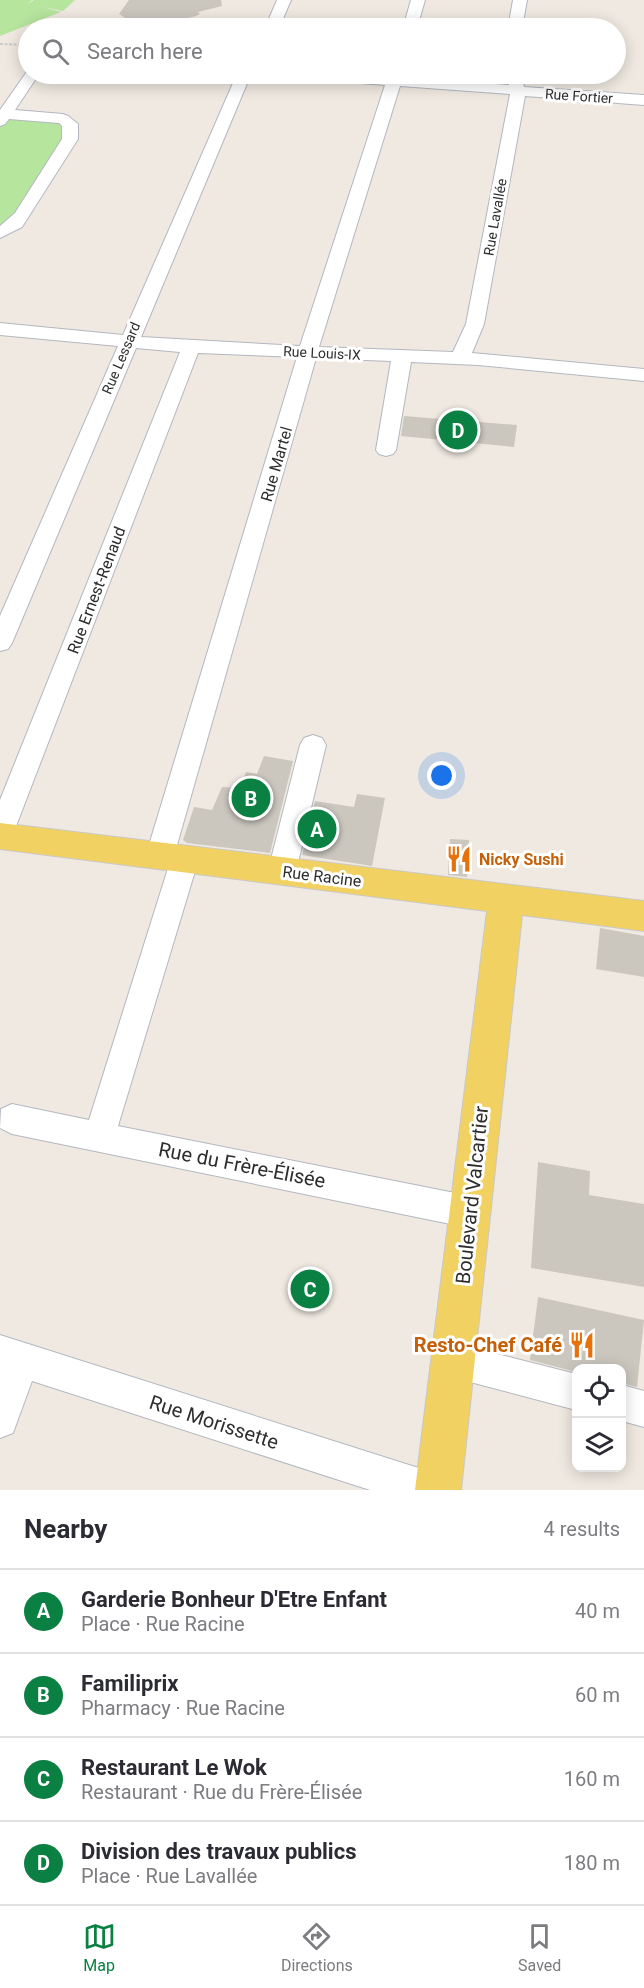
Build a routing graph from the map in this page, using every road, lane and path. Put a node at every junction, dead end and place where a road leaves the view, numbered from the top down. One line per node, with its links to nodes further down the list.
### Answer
1 (284, 0): 4 (street)
2 (418, 0): 5 (street)
3 (520, 0): 6 (street)
4 (276, 18)
5 (413, 18)
6 (517, 18)
7 (0, 44): 8 (path)
8 (18, 45)
9 (25, 84): 16 (street)
10 (240, 84): 19 (street, Rue Lessard)
11 (393, 84): 21 (street, Rue Martel)
12 (452, 84): 14 (street, Rue Fortier)
13 (516, 84): 14 (street, Rue Lavallée)
14 (518, 92): 15 (street, Rue Fortier); 23 (street, Rue Lavallée)
15 (644, 100)
16 (3, 113): 17 (street)
17 (0, 233)
18 (0, 329): 19 (street, Rue Louis-IX)
19 (129, 341): 20 (street, Rue Louis-IX); 26 (street, Rue Lessard)
20 (191, 346): 21 (street, Rue Louis-IX); 28 (street, Rue Ernest-Renaud)
21 (308, 352): 22 (street, Rue Louis-IX); 29 (street, Rue Martel)
22 (402, 356): 23 (street, Rue Louis-IX); 25 (street)
23 (460, 359): 24 (street, Rue Louis-IX)
24 (644, 375)
25 (386, 450)
26 (0, 643)
27 (313, 745): 30 (street)
28 (0, 835): 29 (main road, Rue Racine)
29 (172, 857): 30 (main road, Rue Racine); 34 (street, Rue Martel)
30 (282, 871): 31 (main road, Rue Racine)
31 (506, 900): 32 (main road, Rue Racine); 35 (main road, Boulevard Valcartier)
32 (644, 916)
33 (12, 1119): 34 (street, Rue du Frère-Élisée)
34 (99, 1137): 35 (street, Rue du Frère-Élisée)
35 (470, 1212): 37 (main road, Boulevard Valcartier)
36 (11, 1357): 41 (street); 42 (street, Rue Morissette)
37 (453, 1361): 38 (street); 43 (main road, Boulevard Valcartier)
38 (572, 1391)
39 (626, 1404): 40 (street)
40 (644, 1409)
41 (0, 1420)
42 (428, 1490)
43 (438, 1490)

